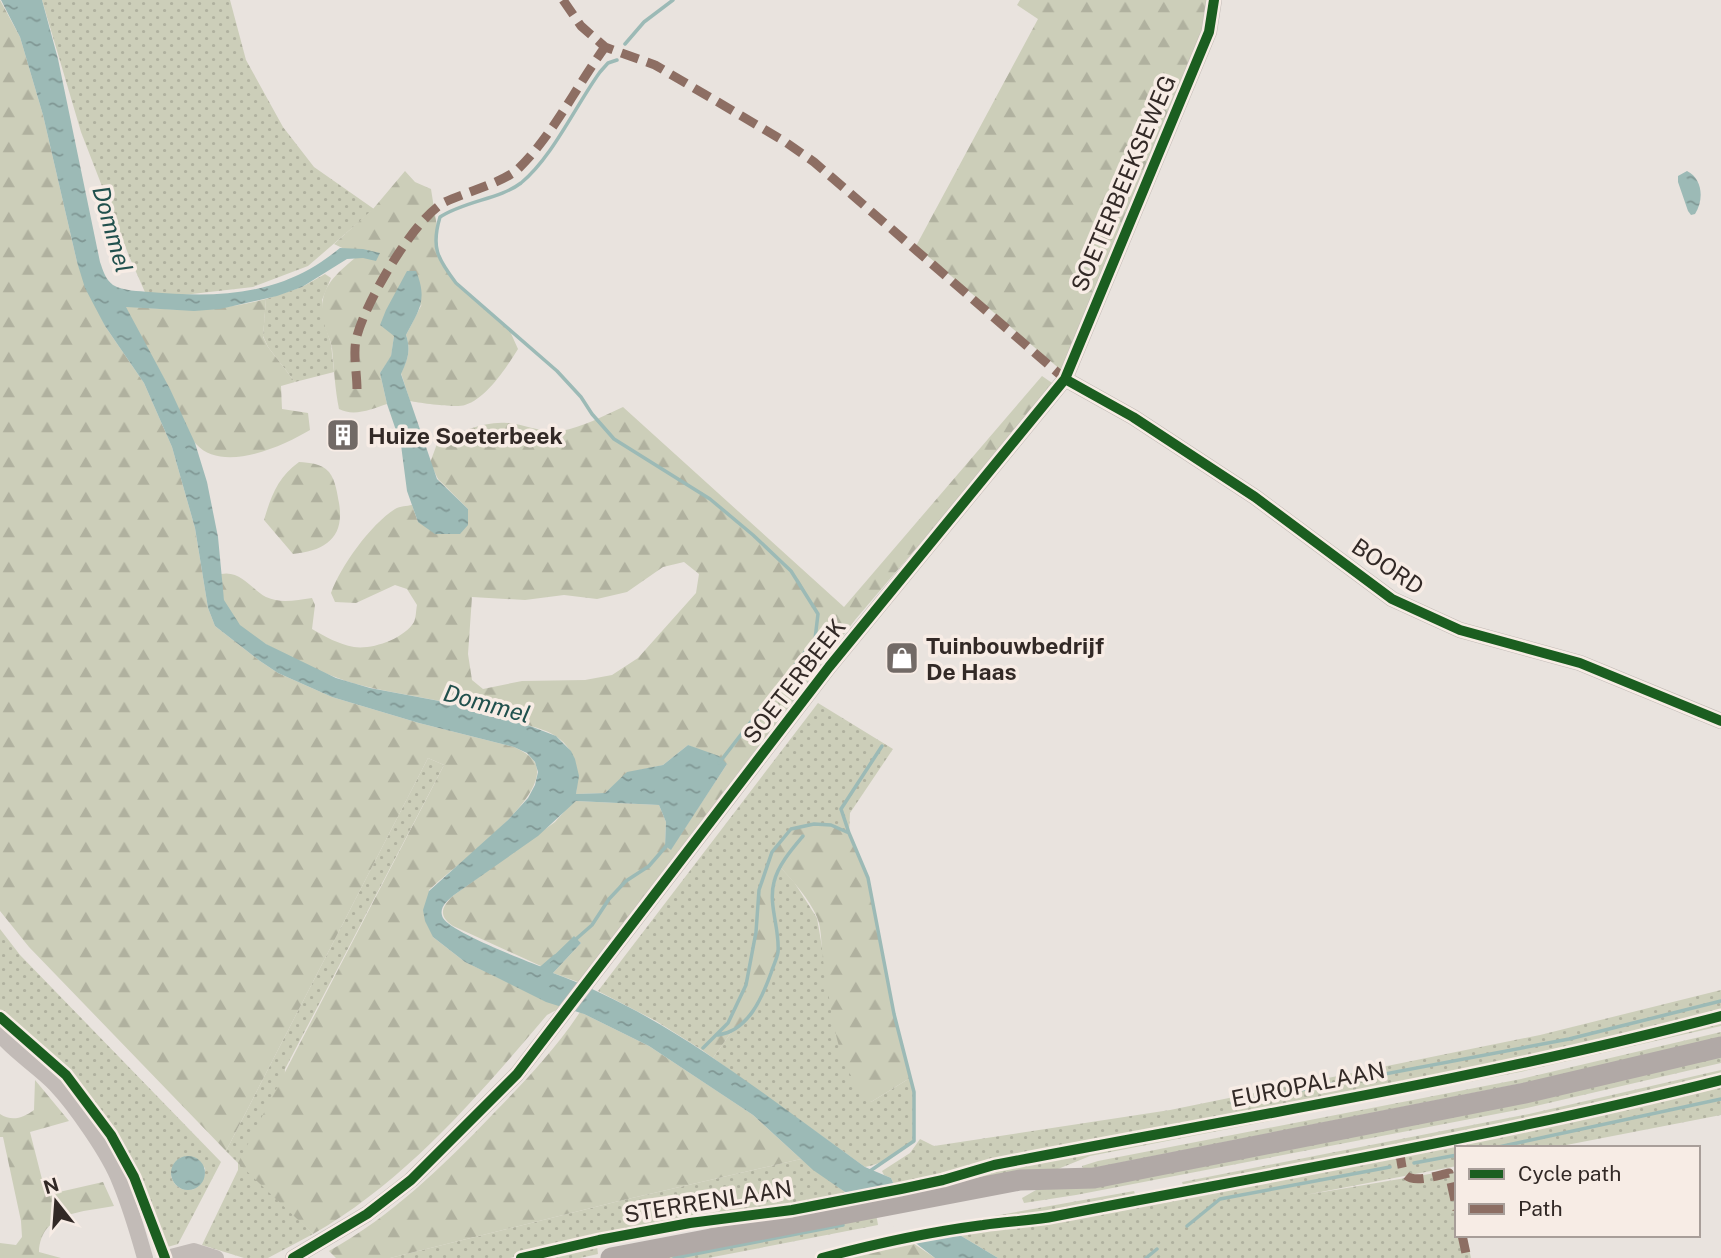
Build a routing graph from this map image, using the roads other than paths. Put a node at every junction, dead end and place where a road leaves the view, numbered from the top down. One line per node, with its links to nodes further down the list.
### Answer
1 (1214, 0): 2 (street, SOETERBEEKSEWEG)
2 (1065, 379): 3 (street, BOORD); 9 (street, SOETERBEEK)
3 (1721, 721)
4 (0, 1034): 6 (street)
5 (1721, 1047): 10 (main road, STERRENLAAN)
6 (145, 1258)
7 (167, 1258): 8 (street)
8 (216, 1258)
9 (293, 1258)
10 (611, 1258)

